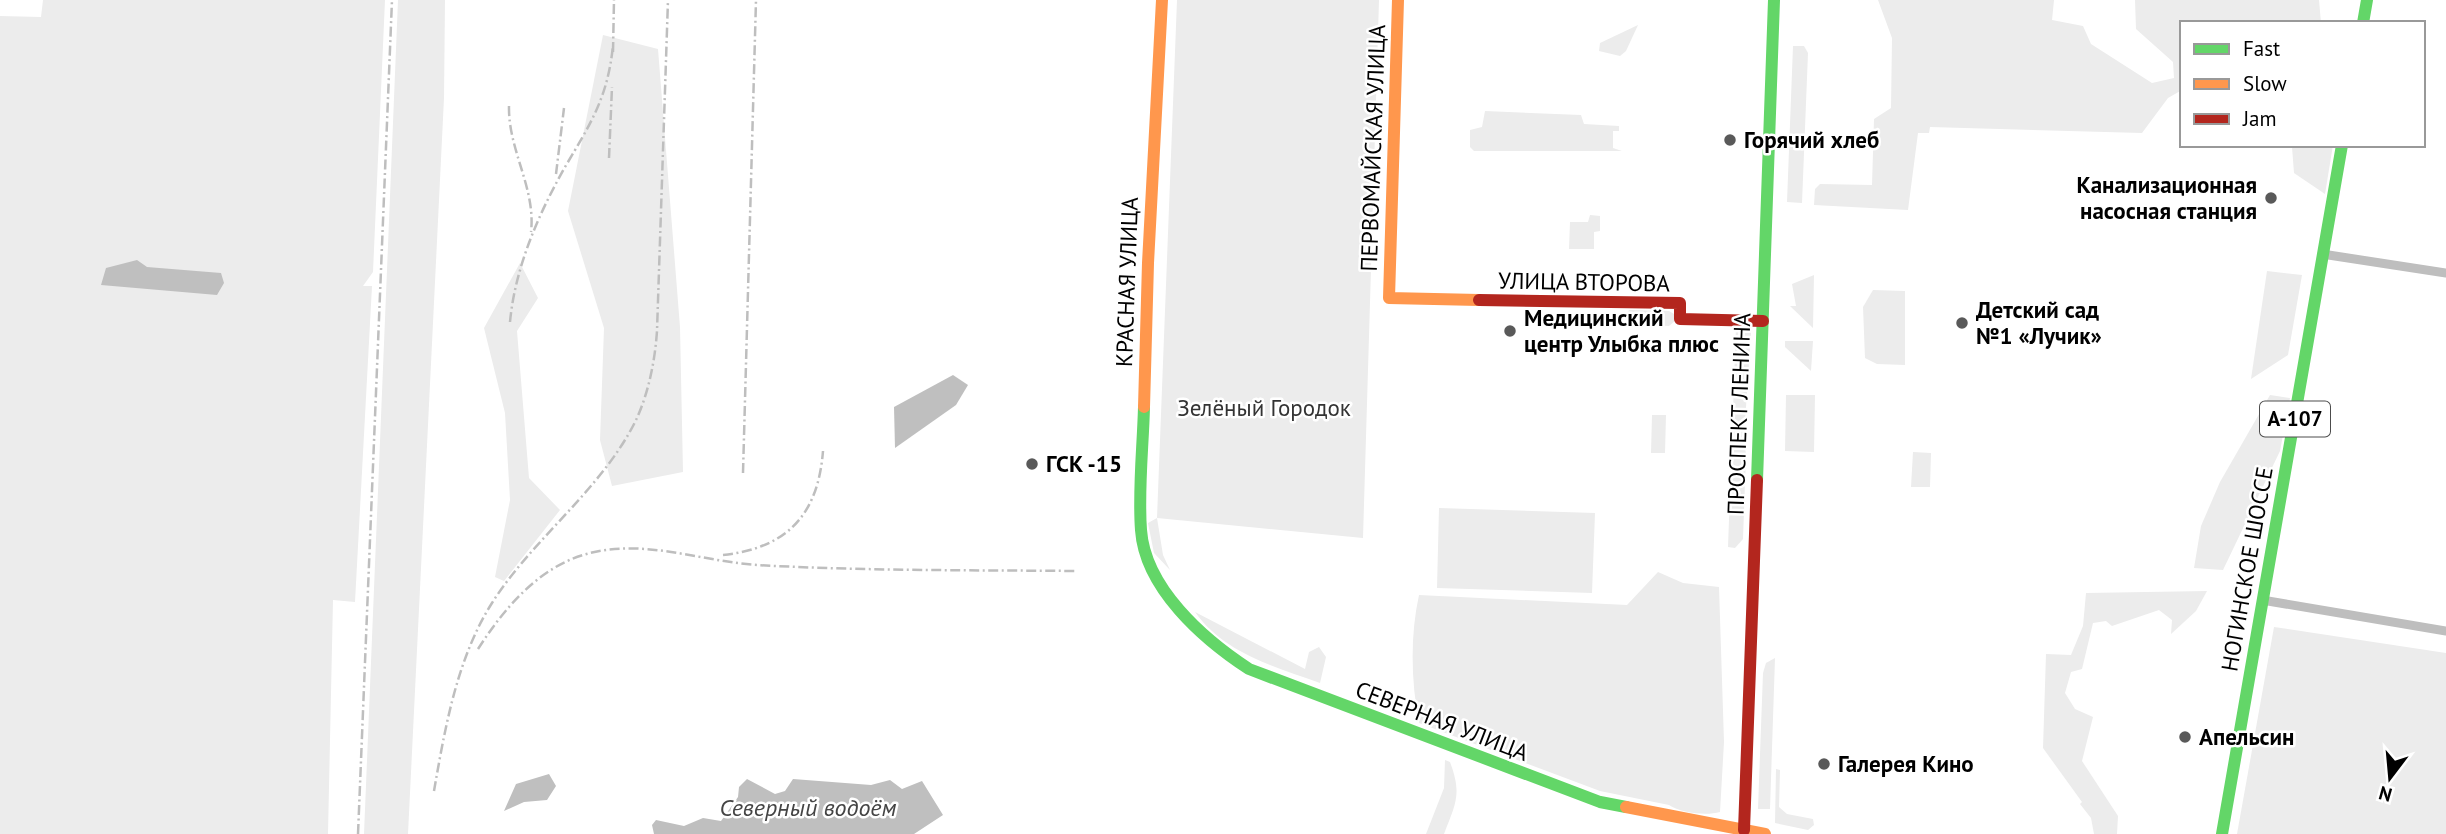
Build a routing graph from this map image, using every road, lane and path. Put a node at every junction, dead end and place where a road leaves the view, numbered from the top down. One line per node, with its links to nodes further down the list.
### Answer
1 (1162, 0): 11 (main road, КРАСНАЯ УЛИЦА)
2 (1398, 0): 9 (main road, ПЕРВОМАЙСКАЯ УЛИЦА)
3 (1774, 0): 10 (main road, ПРОСПЕКТ ЛЕНИНА)
4 (2367, 0): 5 (main road)
5 (2363, 21)
6 (2342, 147): 7 (main road, НОГИНСКОЕ ШОССЕ / А-107)
7 (2322, 254): 8 (street); 12 (main road, НОГИНСКОЕ ШОССЕ / А-107)
8 (2446, 273)
9 (1389, 298): 10 (main road, УЛИЦА ВТОРОВА)
10 (1763, 321): 14 (main road, ПРОСПЕКТ ЛЕНИНА)
11 (1149, 565): 14 (main road, СЕВЕРНАЯ УЛИЦА)
12 (2262, 600): 13 (street); 16 (main road, НОГИНСКОЕ ШОССЕ / А-107)
13 (2446, 631)
14 (1744, 830): 15 (main road, СЕВЕРНАЯ УЛИЦА)
15 (1765, 834)
16 (2222, 834)

